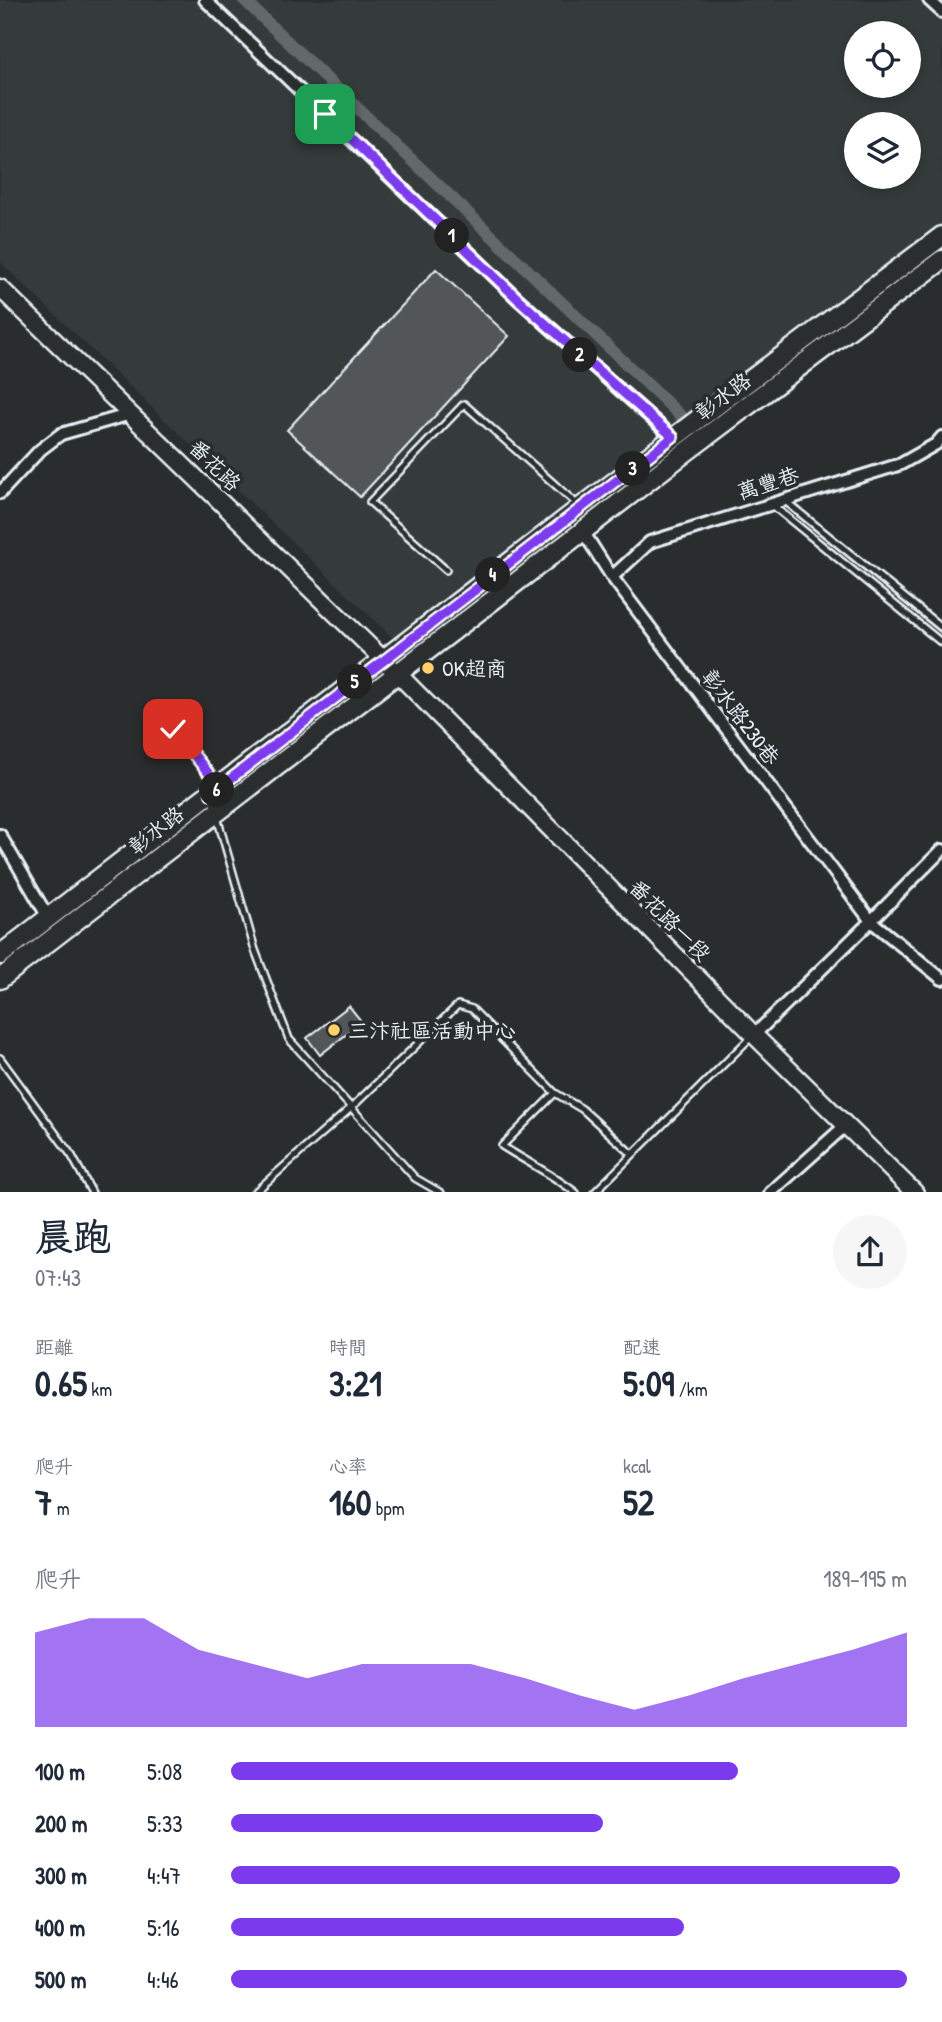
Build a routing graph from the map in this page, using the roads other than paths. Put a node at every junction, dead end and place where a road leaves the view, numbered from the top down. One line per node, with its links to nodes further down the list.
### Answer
1 (205, 0): 8 (street)
2 (929, 0): 3 (street)
3 (942, 12)
4 (942, 236): 8 (main road, 彰水路)
5 (942, 260): 10 (main road, 彰水路)
6 (0, 288): 7 (main road, 番花路)
7 (131, 414): 11 (street); 20 (main road, 番花路)
8 (673, 437): 10 (street); 14 (main road, 彰水路)
9 (942, 437): 12 (street, 萬豐巷)
10 (687, 451): 15 (main road, 彰水路)
11 (0, 493)
12 (782, 499): 13 (street, 萬豐巷); 18 (lane)
13 (769, 502): 17 (street, 萬豐巷); 19 (lane)
14 (580, 508): 16 (lane); 20 (main road, 彰水路)
15 (584, 533): 17 (street, 彰水路230巷); 21 (main road, 彰水路)
16 (446, 570)
17 (612, 577): 28 (street, 彰水路230巷)
18 (942, 628)
19 (942, 643)
20 (382, 660): 21 (main road, 番花路); 23 (main road, 彰水路)
21 (398, 674): 24 (main road, 彰水路); 32 (main road, 番花路一段)
22 (173, 729): 23 (lane)
23 (211, 794): 24 (lane); 27 (main road, 彰水路)
24 (215, 814): 30 (main road, 彰水路); 35 (lane)
25 (0, 835): 27 (street)
26 (942, 850): 28 (street)
27 (49, 919): 29 (main road, 彰水路)
28 (871, 921): 31 (street); 32 (street)
29 (0, 955)
30 (0, 979)
31 (942, 979)
32 (754, 1035): 36 (main road, 番花路一段); 37 (lane)
33 (0, 1058): 38 (lane)
34 (555, 1093): 35 (lane); 37 (lane); 41 (lane)
35 (352, 1107): 39 (lane); 40 (lane)
36 (846, 1125): 43 (street); 44 (main road, 番花路一段)
37 (632, 1154): 42 (lane)
38 (92, 1192)
39 (254, 1192)
40 (441, 1192)
41 (576, 1192)
42 (594, 1192)
43 (770, 1192)
44 (915, 1192)

